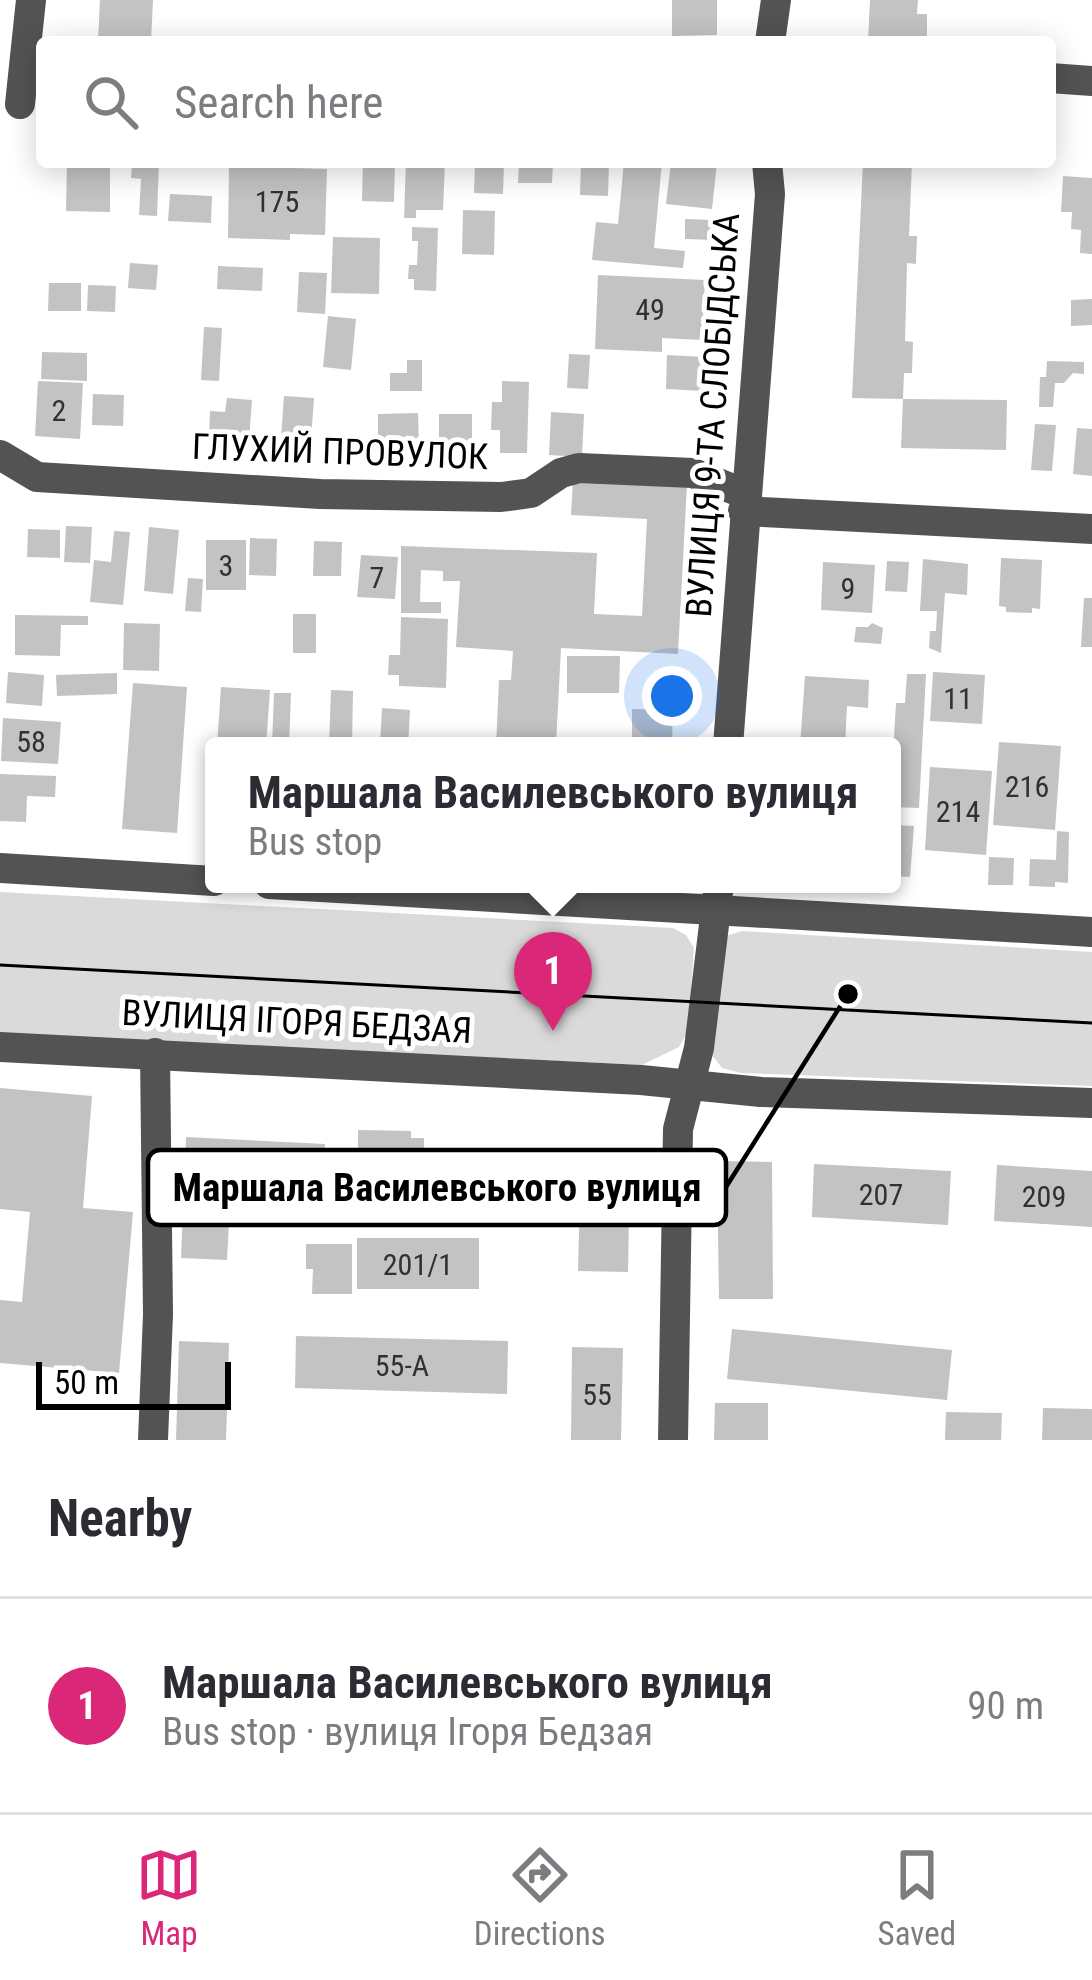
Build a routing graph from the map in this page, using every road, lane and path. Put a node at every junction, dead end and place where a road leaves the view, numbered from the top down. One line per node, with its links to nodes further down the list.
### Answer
1 (31, 0): 6 (street)
2 (776, 0): 3 (street)
3 (771, 36)
4 (1056, 78): 5 (street)
5 (1092, 80)
6 (21, 104)
7 (768, 168): 9 (street, ВУЛИЦЯ 9-ТА СЛОБІДСЬКА)
8 (0, 455): 9 (street, ГЛУХИЙ ПРОВУЛОК)
9 (744, 503): 10 (street, ГЛУХИЙ ПРОВУЛОК); 11 (street, ВУЛИЦЯ 9-ТА СЛОБІДСЬКА)
10 (1092, 529)
11 (729, 737)
12 (0, 868): 13 (street)
13 (205, 880)
14 (557, 893): 15 (street)
15 (718, 898): 16 (street); 19 (street)
16 (1092, 932)
17 (0, 1047): 18 (street, ВУЛИЦЯ ІГОРЯ БЕДЗАЯ)
18 (155, 1053): 19 (street, ВУЛИЦЯ ІГОРЯ БЕДЗАЯ); 21 (street)
19 (690, 1084): 20 (street, ВУЛИЦЯ ІГОРЯ БЕДЗАЯ); 22 (street)
20 (1092, 1103)
21 (153, 1440)
22 (673, 1440)

